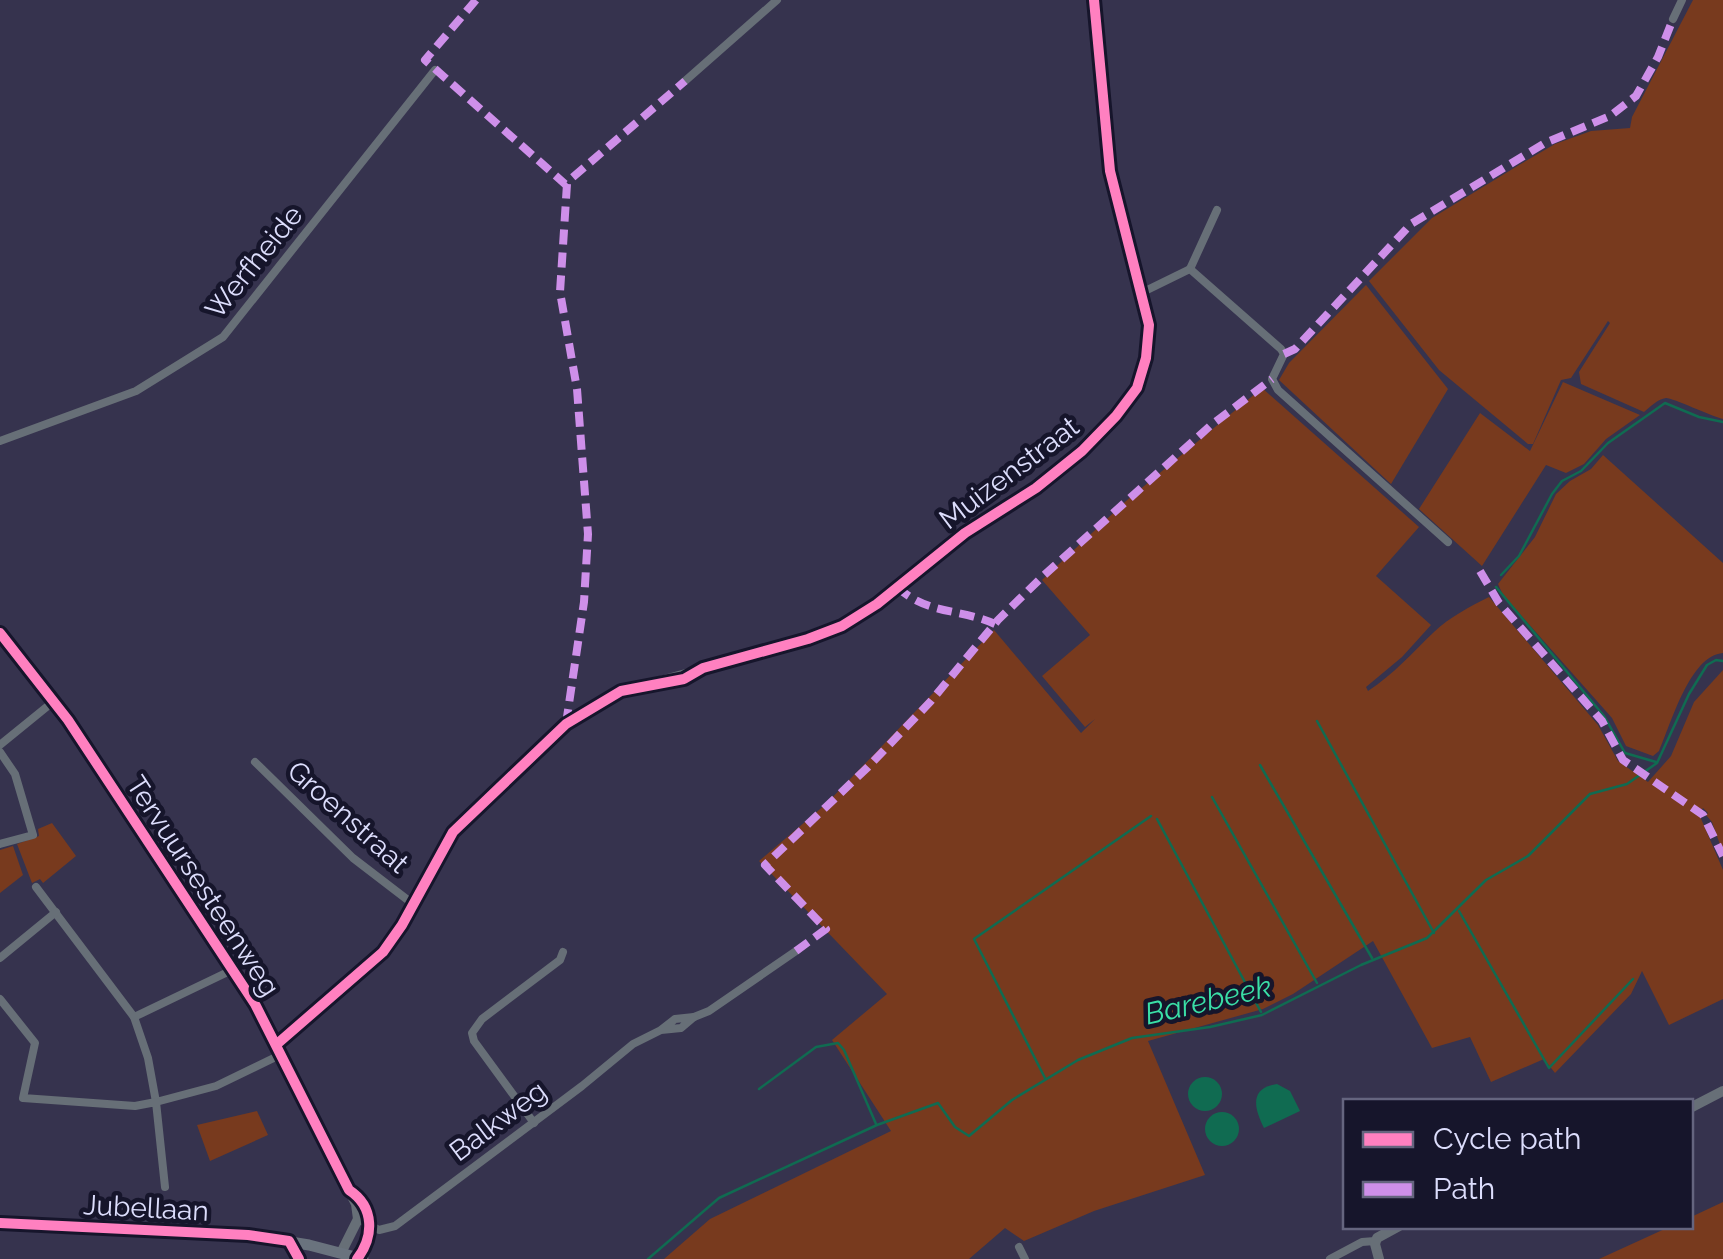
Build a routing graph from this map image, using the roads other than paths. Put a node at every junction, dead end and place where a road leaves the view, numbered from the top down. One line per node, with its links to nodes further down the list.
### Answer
1 (778, 0): 6 (street)
2 (1094, 0): 9 (street, Muizenstraat)
3 (1682, 0): 4 (street)
4 (1673, 19)
5 (435, 70): 10 (street, Werfheide)
6 (685, 81)
7 (1217, 210): 8 (street)
8 (1190, 269): 9 (street); 11 (street)
9 (1142, 293): 19 (street, Muizenstraat)
10 (0, 441)
11 (1448, 542)
12 (0, 633): 13 (street, Tervuursesteenweg)
13 (54, 701): 14 (street); 24 (street, Tervuursesteenweg)
14 (2, 740)
15 (0, 752): 17 (street)
16 (255, 762): 19 (street, Groenstraat)
17 (0, 844)
18 (36, 887): 20 (street)
19 (413, 904): 27 (street, Muizenstraat)
20 (56, 912): 23 (street); 26 (street)
21 (796, 950): 31 (street, Balkweg)
22 (563, 952): 31 (street)
23 (0, 958)
24 (232, 970): 26 (street); 27 (street, Tervuursesteenweg)
25 (0, 999): 29 (street, Muizenstraat)
26 (134, 1017): 29 (street)
27 (280, 1049): 29 (street, Muizenstraat); 33 (street, Tervuursesteenweg)
28 (1723, 1091): 30 (street)
29 (156, 1102): 32 (street)
30 (1693, 1106)
31 (534, 1122): 33 (street, Balkweg)
32 (165, 1187)
33 (358, 1219): 39 (street)
34 (0, 1223): 36 (main road, Jubellaan)
35 (1392, 1229): 37 (street)
36 (289, 1241): 39 (main road, Jubellaan); 40 (main road)
37 (1375, 1241): 43 (street); 44 (street)
38 (1019, 1247): 42 (street)
39 (336, 1256): 41 (main road)
40 (300, 1259)
41 (363, 1259)
42 (1025, 1259)
43 (1330, 1259)
44 (1379, 1259)

